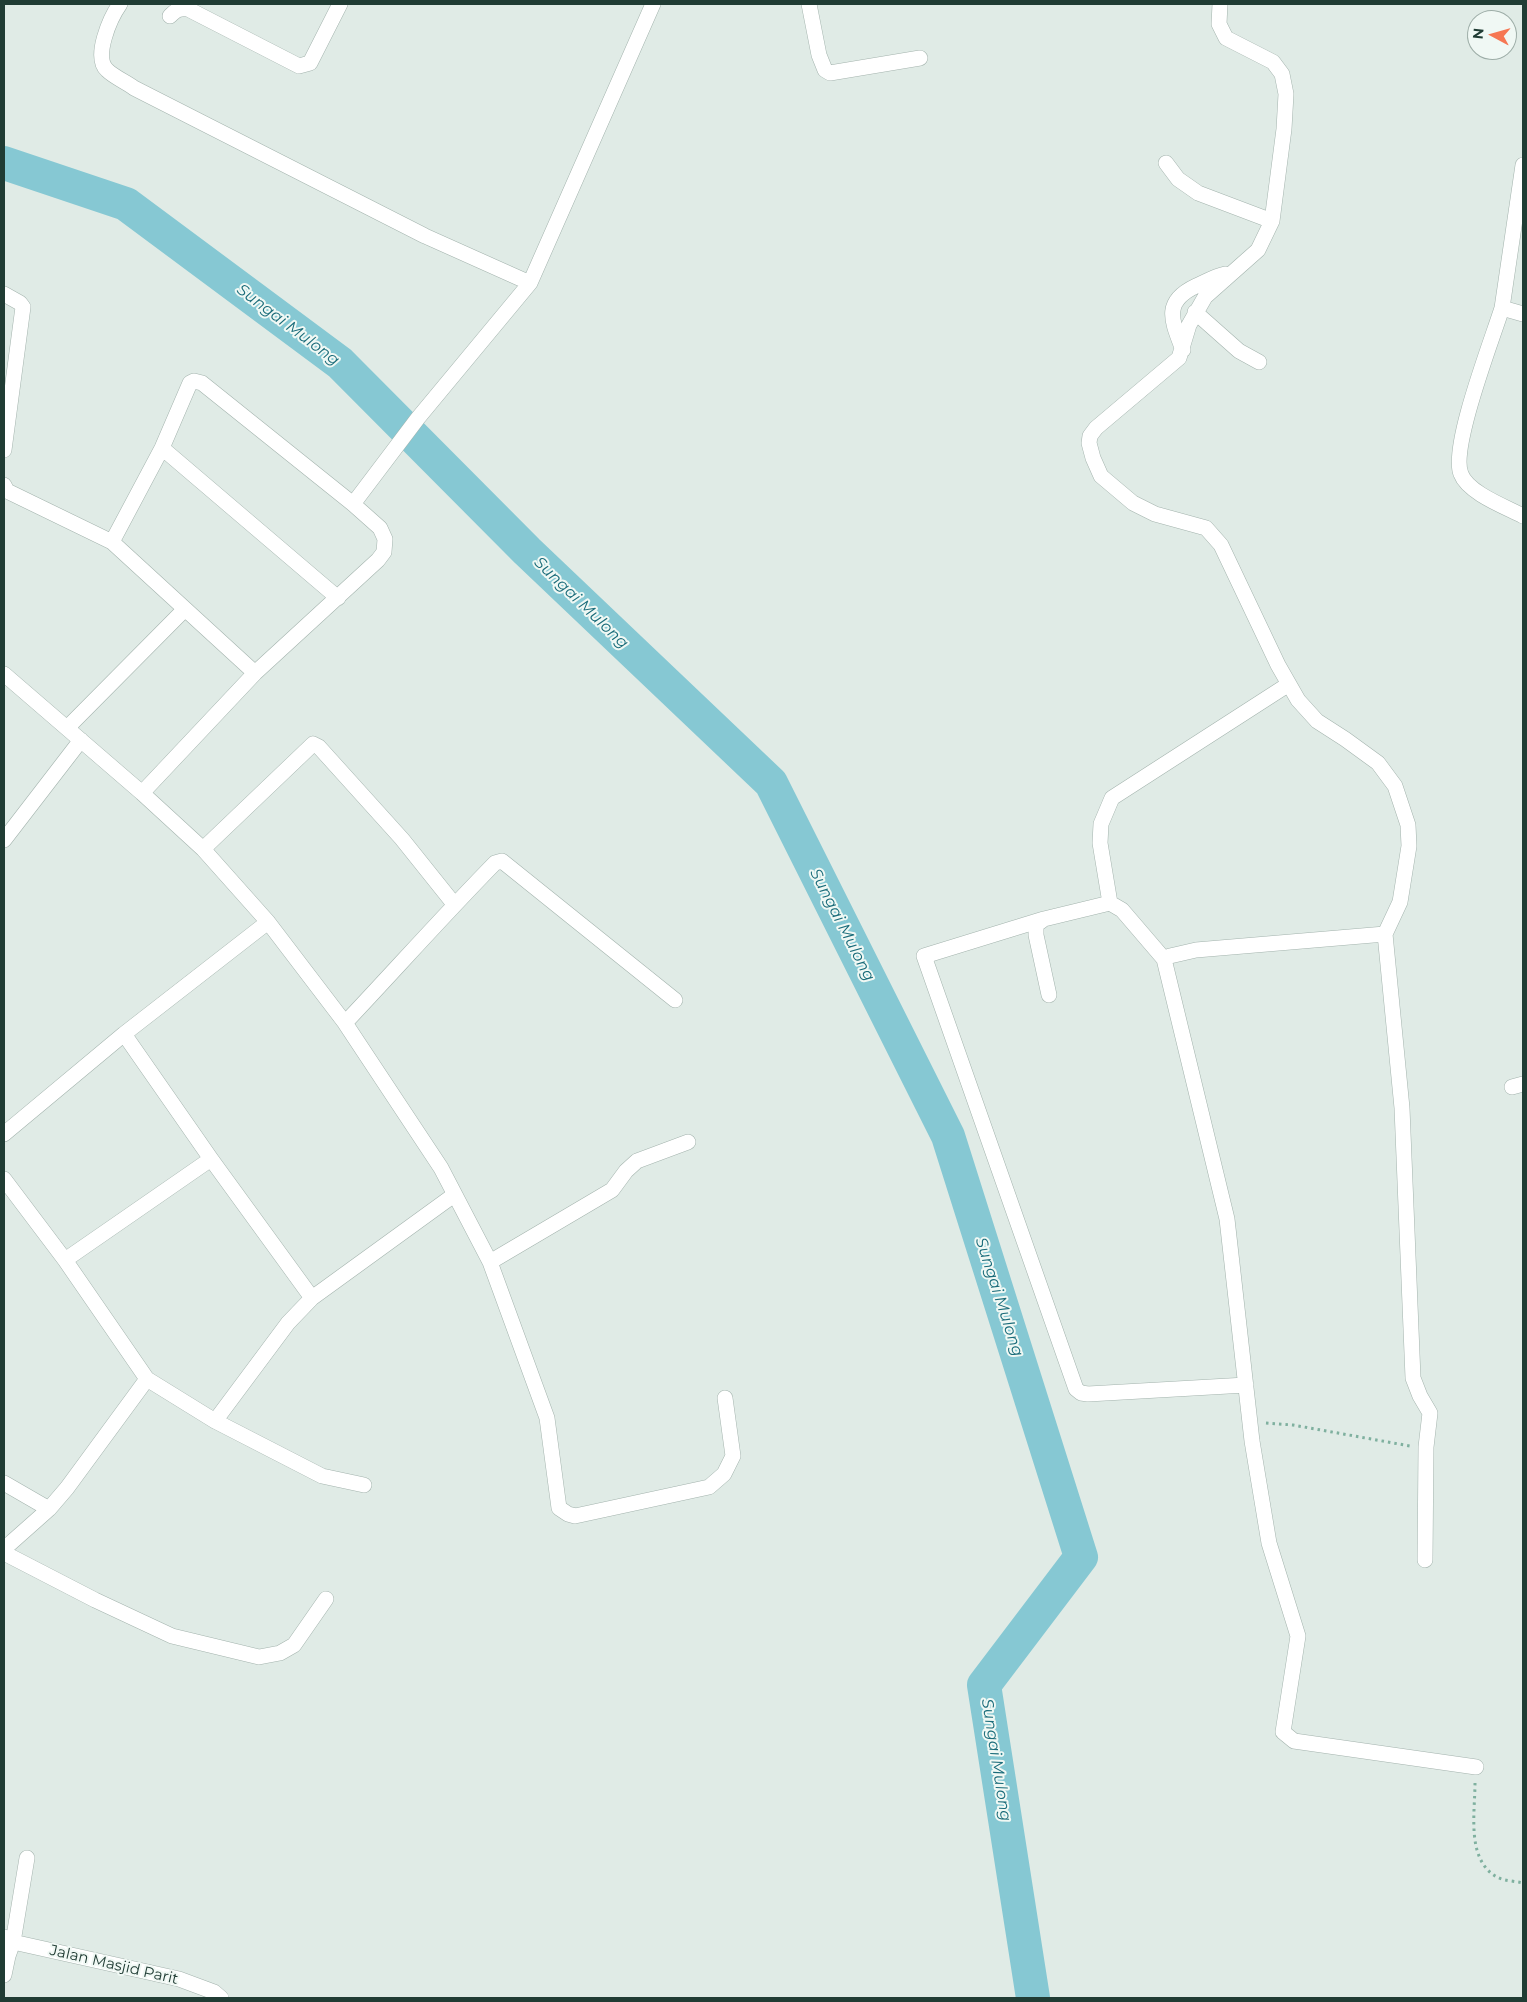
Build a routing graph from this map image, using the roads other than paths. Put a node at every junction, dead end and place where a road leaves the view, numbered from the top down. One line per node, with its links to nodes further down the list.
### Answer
1 (340, 4): 6 (street)
2 (653, 4): 12 (street)
3 (809, 4): 7 (street)
4 (1220, 4): 10 (street)
5 (116, 5): 12 (street)
6 (170, 16)
7 (920, 58)
8 (1166, 163): 10 (street)
9 (1523, 165): 14 (street)
10 (1272, 221): 11 (street)
11 (1231, 273): 15 (street); 17 (street)
12 (530, 283): 22 (street)
13 (4, 294): 19 (street)
14 (1502, 308): 16 (street); 23 (street)
15 (1195, 312): 17 (street); 18 (street)
16 (1523, 314)
17 (1182, 350): 29 (street)
18 (1259, 362)
19 (4, 441)
20 (162, 448): 22 (street); 24 (street); 25 (street)
21 (4, 485): 24 (street)
22 (354, 504): 25 (street)
23 (1523, 516)
24 (112, 542): 26 (street)
25 (338, 598): 27 (street)
26 (185, 609): 27 (street); 30 (street)
27 (255, 673): 32 (street)
28 (4, 674): 30 (street)
29 (1289, 684): 35 (street); 39 (street)
30 (67, 728): 31 (street)
31 (81, 740): 32 (street); 33 (street)
32 (142, 793): 34 (street)
33 (4, 840)
34 (203, 848): 36 (street); 38 (street)
35 (1110, 903): 37 (street); 40 (street)
36 (454, 904): 42 (street); 43 (street)
37 (1044, 919): 41 (street); 54 (street)
38 (268, 922): 43 (street); 44 (street)
39 (1385, 934): 40 (street); 62 (street)
40 (1164, 959): 54 (street)
41 (1049, 995)
42 (674, 1000)
43 (345, 1023): 49 (street)
44 (124, 1034): 45 (street); 47 (street)
45 (4, 1134)
46 (688, 1142): 51 (street)
47 (211, 1159): 50 (street); 52 (street)
48 (4, 1179): 50 (street)
49 (454, 1196): 51 (street); 52 (street)
50 (64, 1260): 53 (street)
51 (490, 1262): 55 (street)
52 (312, 1298): 56 (street)
53 (147, 1379): 56 (street); 59 (street)
54 (1246, 1385): 64 (street)
55 (725, 1398)
56 (215, 1421): 58 (street)
57 (4, 1483): 59 (street)
58 (364, 1485)
59 (49, 1508): 60 (street)
60 (4, 1549)
61 (4, 1553): 63 (street)
62 (1425, 1560)
63 (326, 1599)
64 (1476, 1767)
65 (27, 1858): 66 (street)
66 (8, 1940): 67 (street); 68 (street, Jalan Masjid Parit)
67 (4, 1975)
68 (221, 1998)

